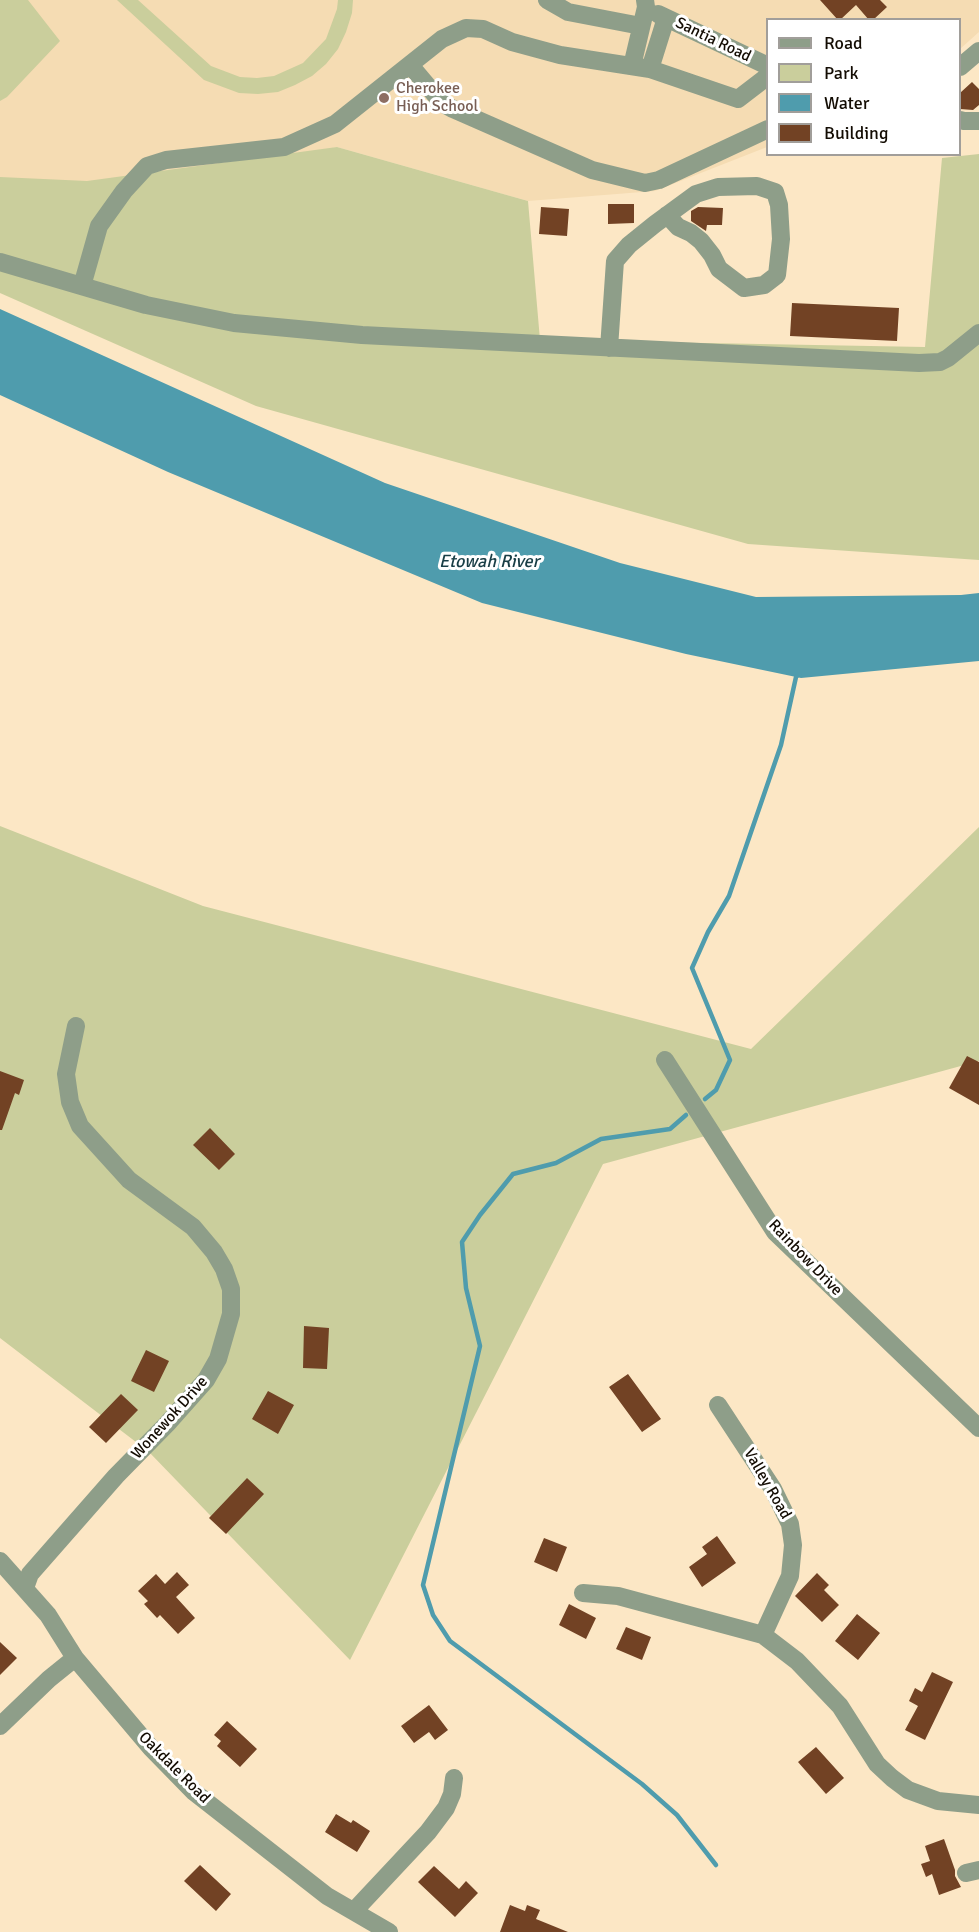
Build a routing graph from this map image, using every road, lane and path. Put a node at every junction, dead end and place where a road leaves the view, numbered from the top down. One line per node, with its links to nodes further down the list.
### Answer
1 (547, 0): 3 (street)
2 (657, 10): 3 (street); 6 (street, Santia Road); 8 (street)
3 (641, 26): 8 (street)
4 (979, 51): 7 (street)
5 (410, 65): 8 (street); 12 (street); 15 (street)
6 (766, 65)
7 (961, 66)
8 (641, 67): 9 (street)
9 (766, 78)
10 (961, 120): 11 (street)
11 (979, 121)
12 (766, 130)
13 (667, 215): 13 (street); 17 (street)
14 (0, 262): 15 (street)
15 (82, 286): 17 (street)
16 (979, 333): 17 (street)
17 (609, 348)
18 (76, 1026): 23 (street, Wonewok Drive)
19 (665, 1060): 21 (street, Rainbow Drive)
20 (718, 1405): 25 (street, Valley Road)
21 (979, 1428)
22 (0, 1561): 23 (street, Oakdale Road)
23 (26, 1588): 26 (street, Oakdale Road)
24 (583, 1593): 25 (street)
25 (763, 1635): 29 (street)
26 (75, 1658): 27 (street); 30 (street, Oakdale Road)
27 (0, 1726)
28 (454, 1778): 30 (street)
29 (979, 1805)
30 (354, 1911): 31 (street, Oakdale Road)
31 (389, 1932)

